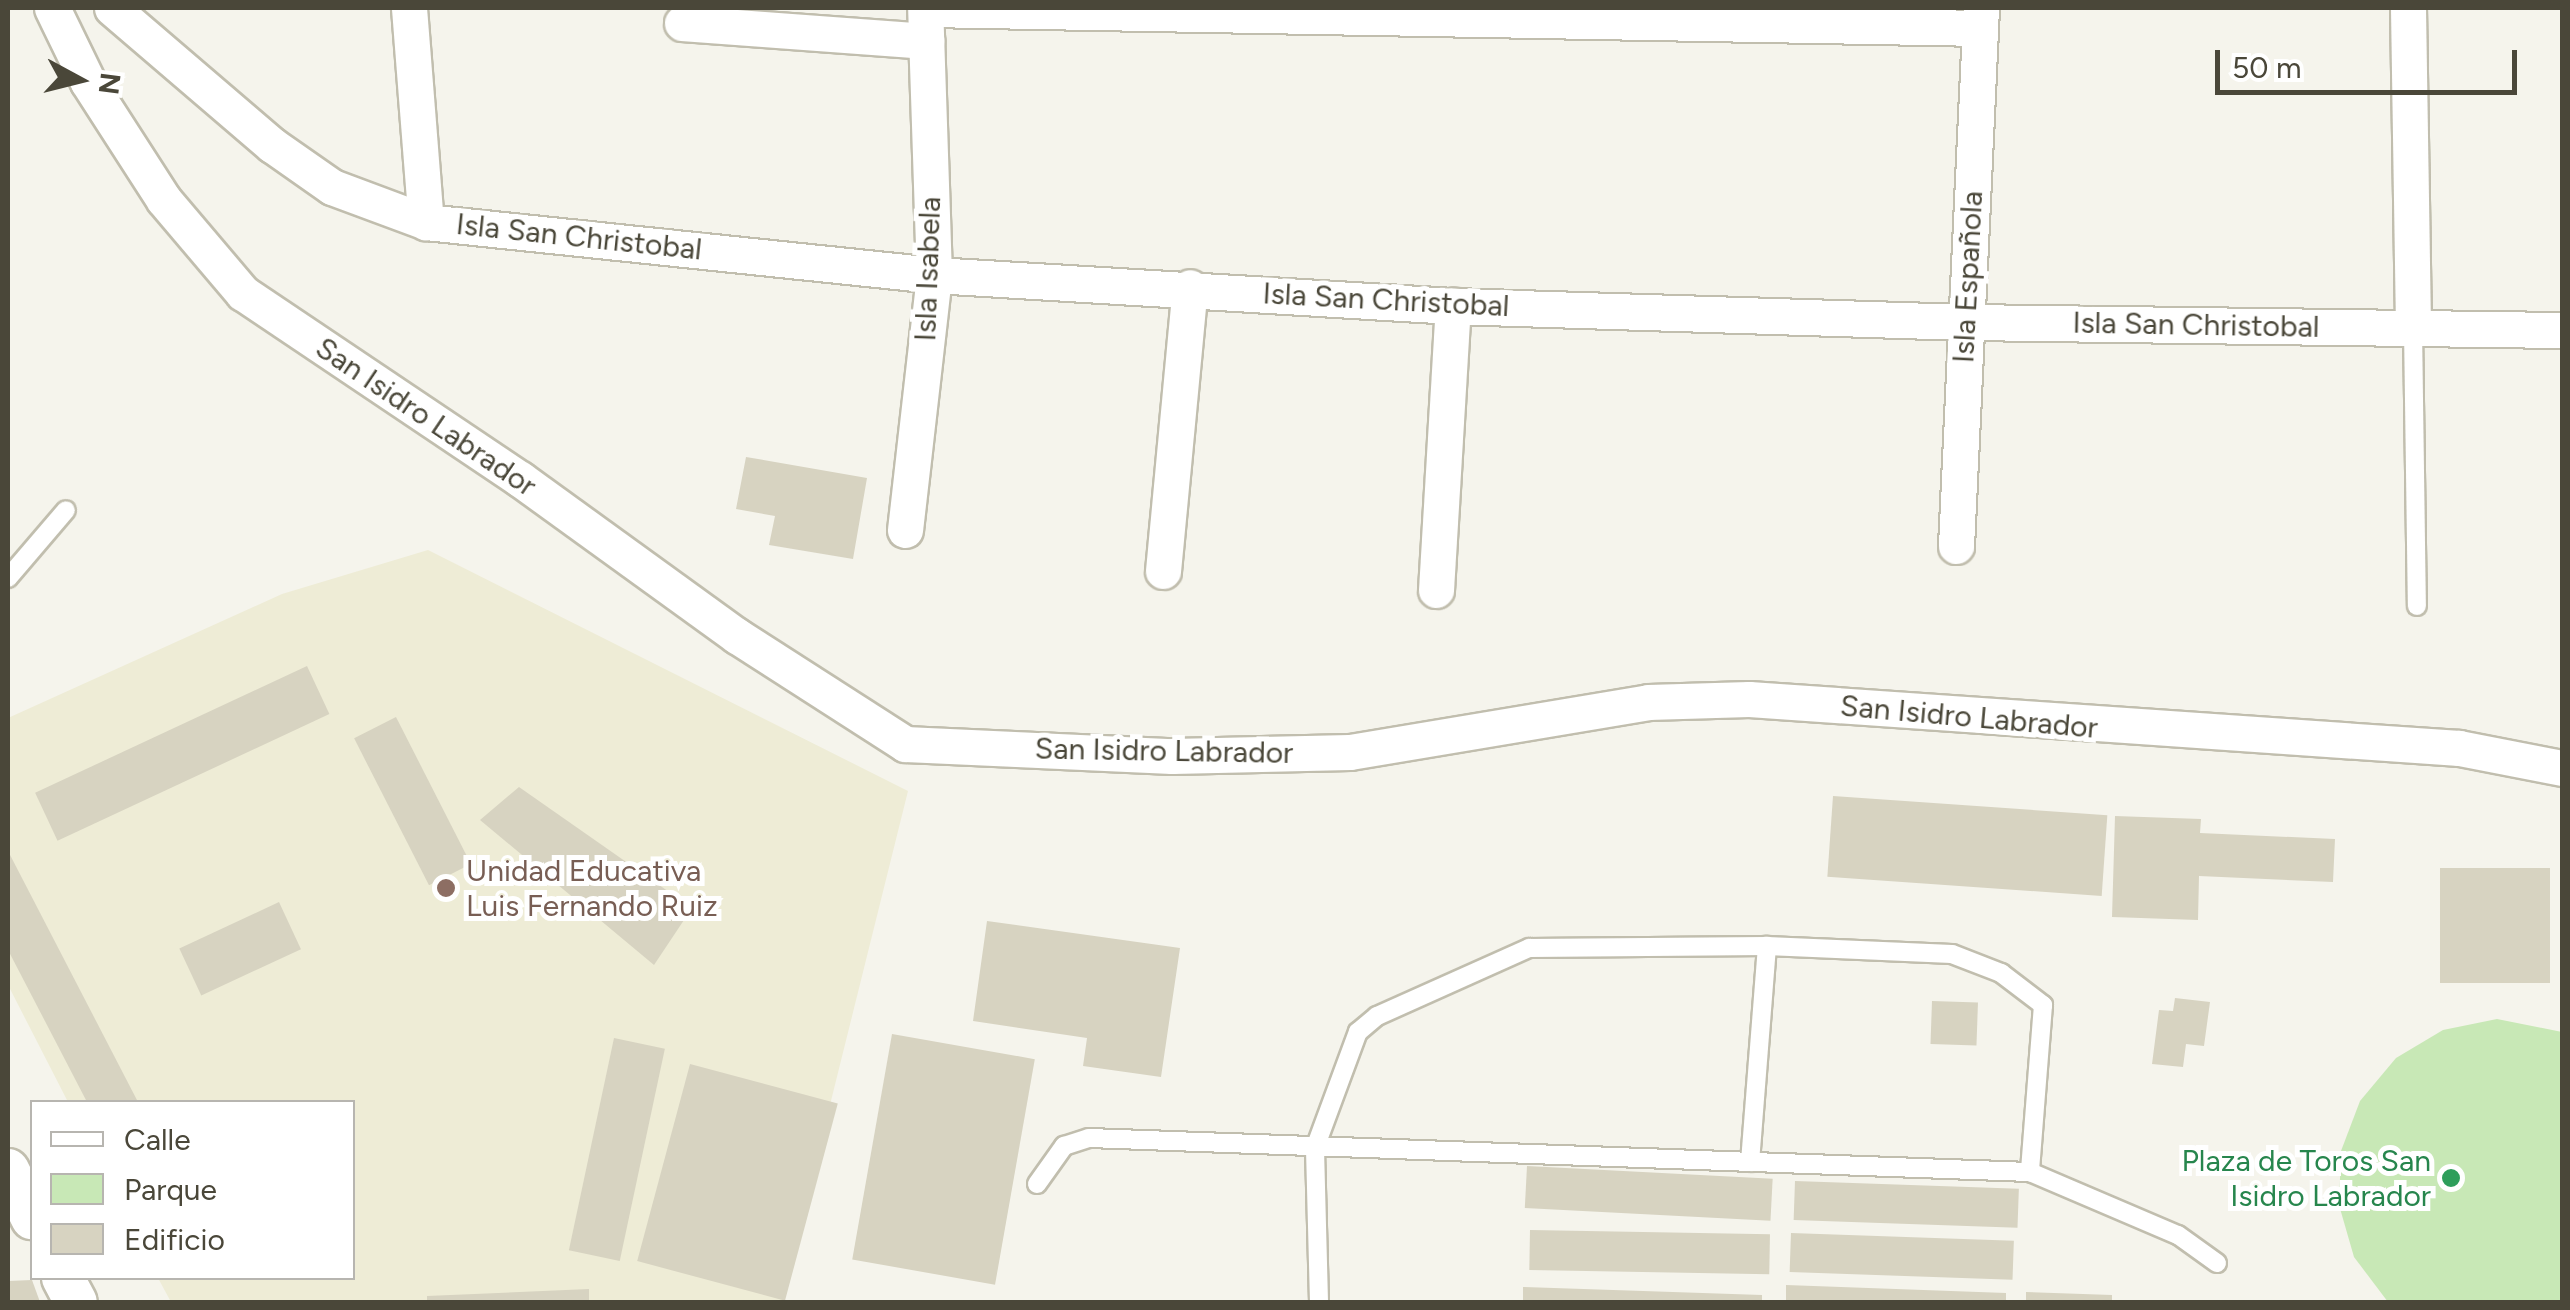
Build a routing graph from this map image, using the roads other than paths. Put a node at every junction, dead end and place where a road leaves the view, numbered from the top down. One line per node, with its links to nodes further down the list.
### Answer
1 (52, 8): 22 (street, San Isidro Labrador)
2 (112, 8): 8 (street, Isla San Christobal)
3 (409, 8): 8 (street)
4 (2408, 8): 13 (street)
5 (1981, 18): 6 (street); 12 (street, Isla Española)
6 (926, 19): 7 (street); 9 (street, Isla Isabela)
7 (682, 23)
8 (426, 222): 9 (street, Isla San Christobal)
9 (934, 275): 10 (street, Isla San Christobal); 16 (street, Isla Isabela)
10 (1190, 287): 11 (street, Isla San Christobal); 18 (street)
11 (1453, 306): 12 (street, Isla San Christobal); 20 (street)
12 (1966, 322): 13 (street, Isla San Christobal); 17 (street, Isla Española)
13 (2413, 328): 14 (street, Isla San Christobal); 21 (lane)
14 (2562, 330)
15 (66, 510): 19 (lane)
16 (904, 530)
17 (1956, 546)
18 (1163, 571)
19 (8, 578)
20 (1436, 590)
21 (2417, 606)
22 (2562, 768)
23 (1767, 946): 24 (lane); 25 (lane); 27 (lane)
24 (1315, 1148): 25 (lane); 28 (lane); 33 (lane)
25 (1750, 1162): 27 (lane)
26 (8, 1170): 29 (street)
27 (2030, 1172): 30 (lane)
28 (1036, 1184)
29 (30, 1214)
30 (2216, 1263)
31 (64, 1280): 32 (street)
32 (76, 1302)
33 (1319, 1302)

